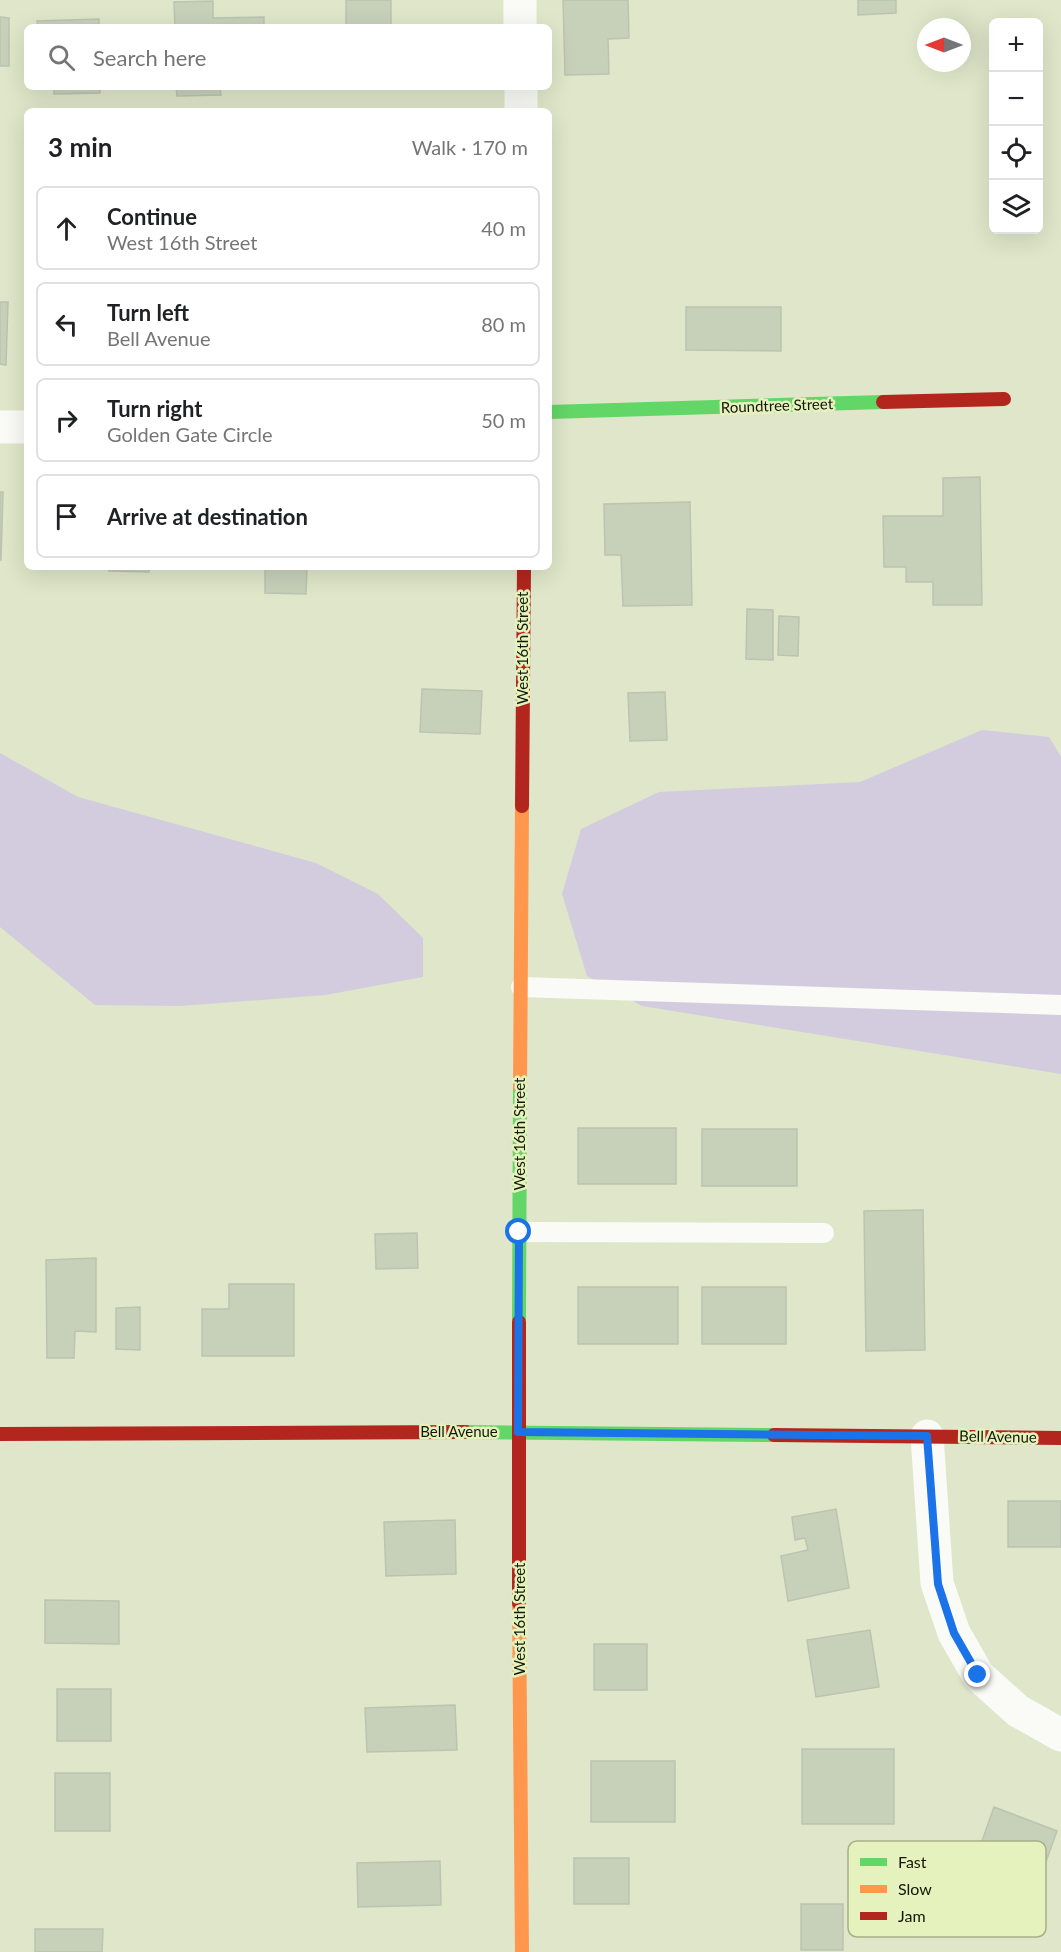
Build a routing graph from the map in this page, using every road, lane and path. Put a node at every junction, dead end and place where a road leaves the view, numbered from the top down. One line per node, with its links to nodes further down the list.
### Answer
1 (520, 0): 2 (street)
2 (520, 24)
3 (521, 90): 4 (street)
4 (521, 108)
5 (1004, 399): 6 (street, Roundtree Street)
6 (552, 412)
7 (0, 427): 8 (street)
8 (24, 427)
9 (524, 570): 10 (street, West 16th Street)
10 (521, 987): 11 (lane); 12 (street, West 16th Street)
11 (1061, 1005)
12 (519, 1232): 13 (lane); 14 (street, West 16th Street)
13 (824, 1233)
14 (518, 1432): 15 (street, Bell Avenue); 16 (street, Bell Avenue); 19 (street, West 16th Street)
15 (0, 1434)
16 (927, 1436): 17 (street, Bell Avenue); 18 (street)
17 (1061, 1438)
18 (1061, 1735)
19 (522, 1952)

